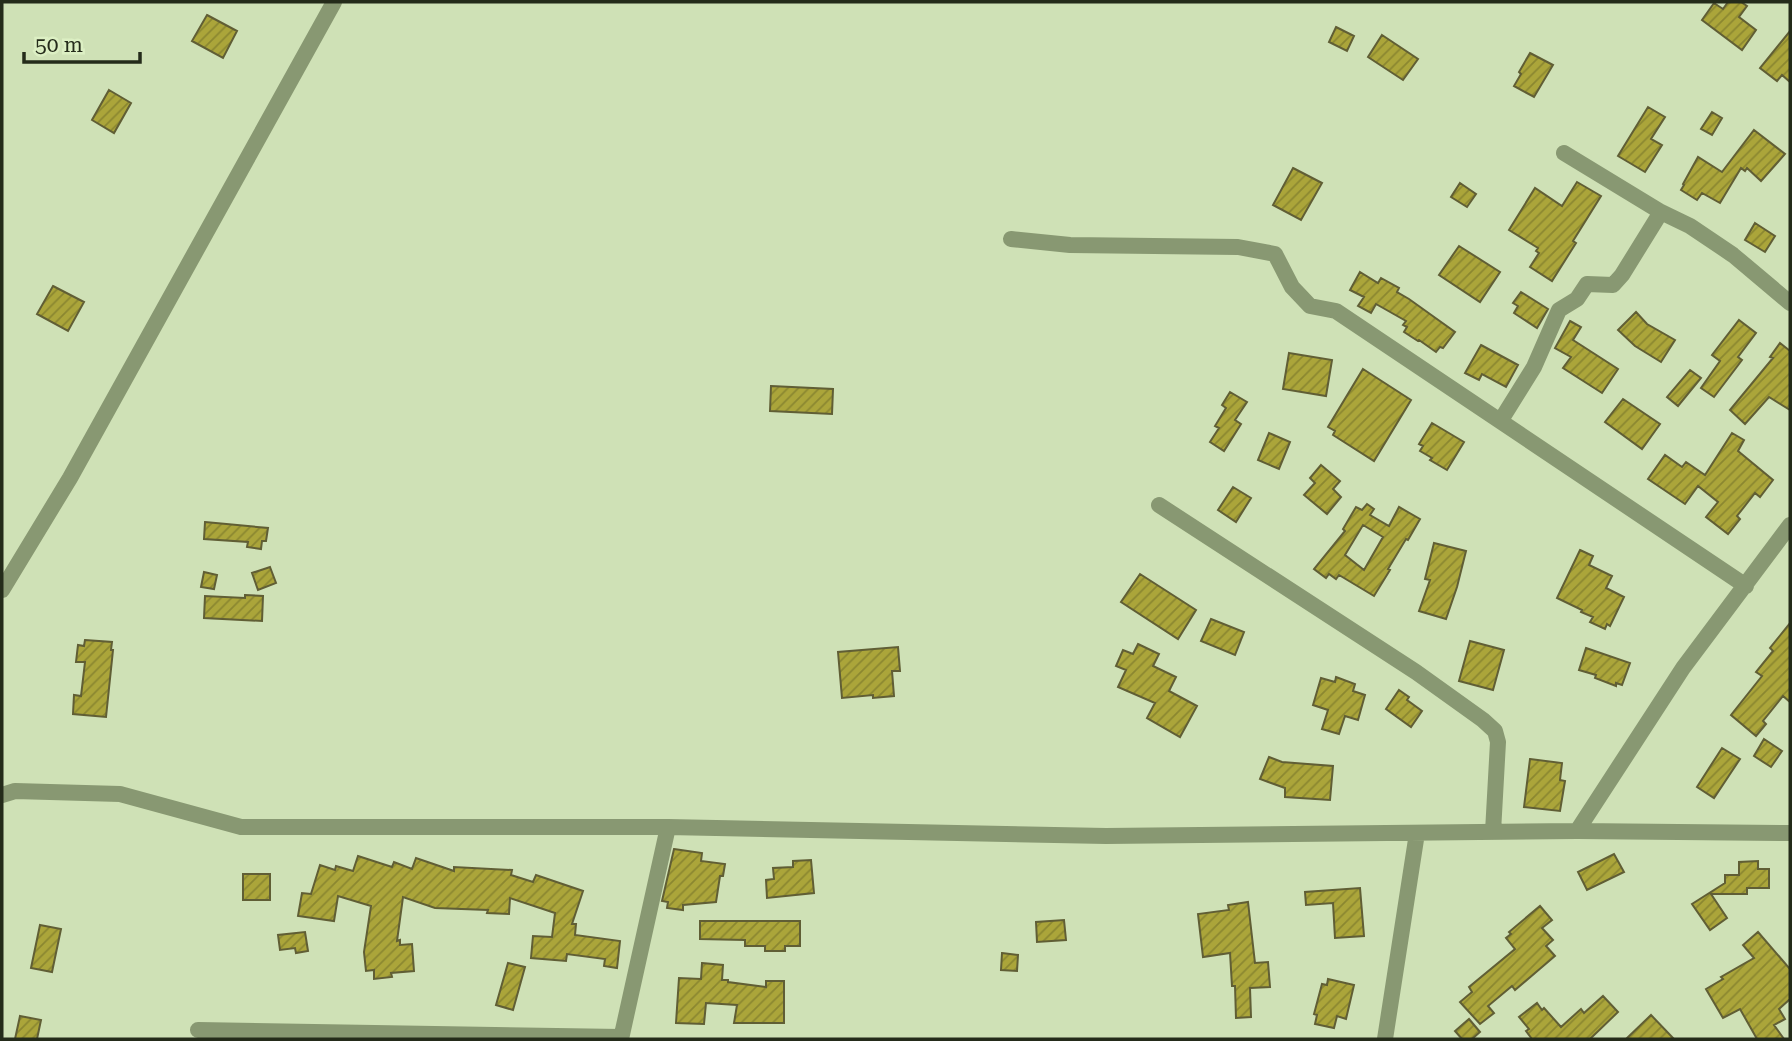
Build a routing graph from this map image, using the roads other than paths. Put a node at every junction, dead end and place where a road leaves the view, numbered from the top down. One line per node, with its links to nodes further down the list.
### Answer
1 (334, 2): 10 (street)
2 (1564, 153): 3 (street)
3 (1661, 212): 5 (street); 6 (street)
4 (1011, 239): 6 (street)
5 (1790, 303)
6 (1501, 420): 9 (street)
7 (1159, 505): 14 (street)
8 (1790, 525): 9 (street)
9 (1746, 586): 13 (street)
10 (2, 590)
11 (2, 795): 12 (street)
12 (668, 827): 15 (street); 18 (street)
13 (1577, 831): 14 (street); 16 (street)
14 (1493, 832): 15 (street)
15 (1418, 833): 19 (street)
16 (1790, 833)
17 (198, 1030): 18 (street)
18 (621, 1038)
19 (1385, 1039)

